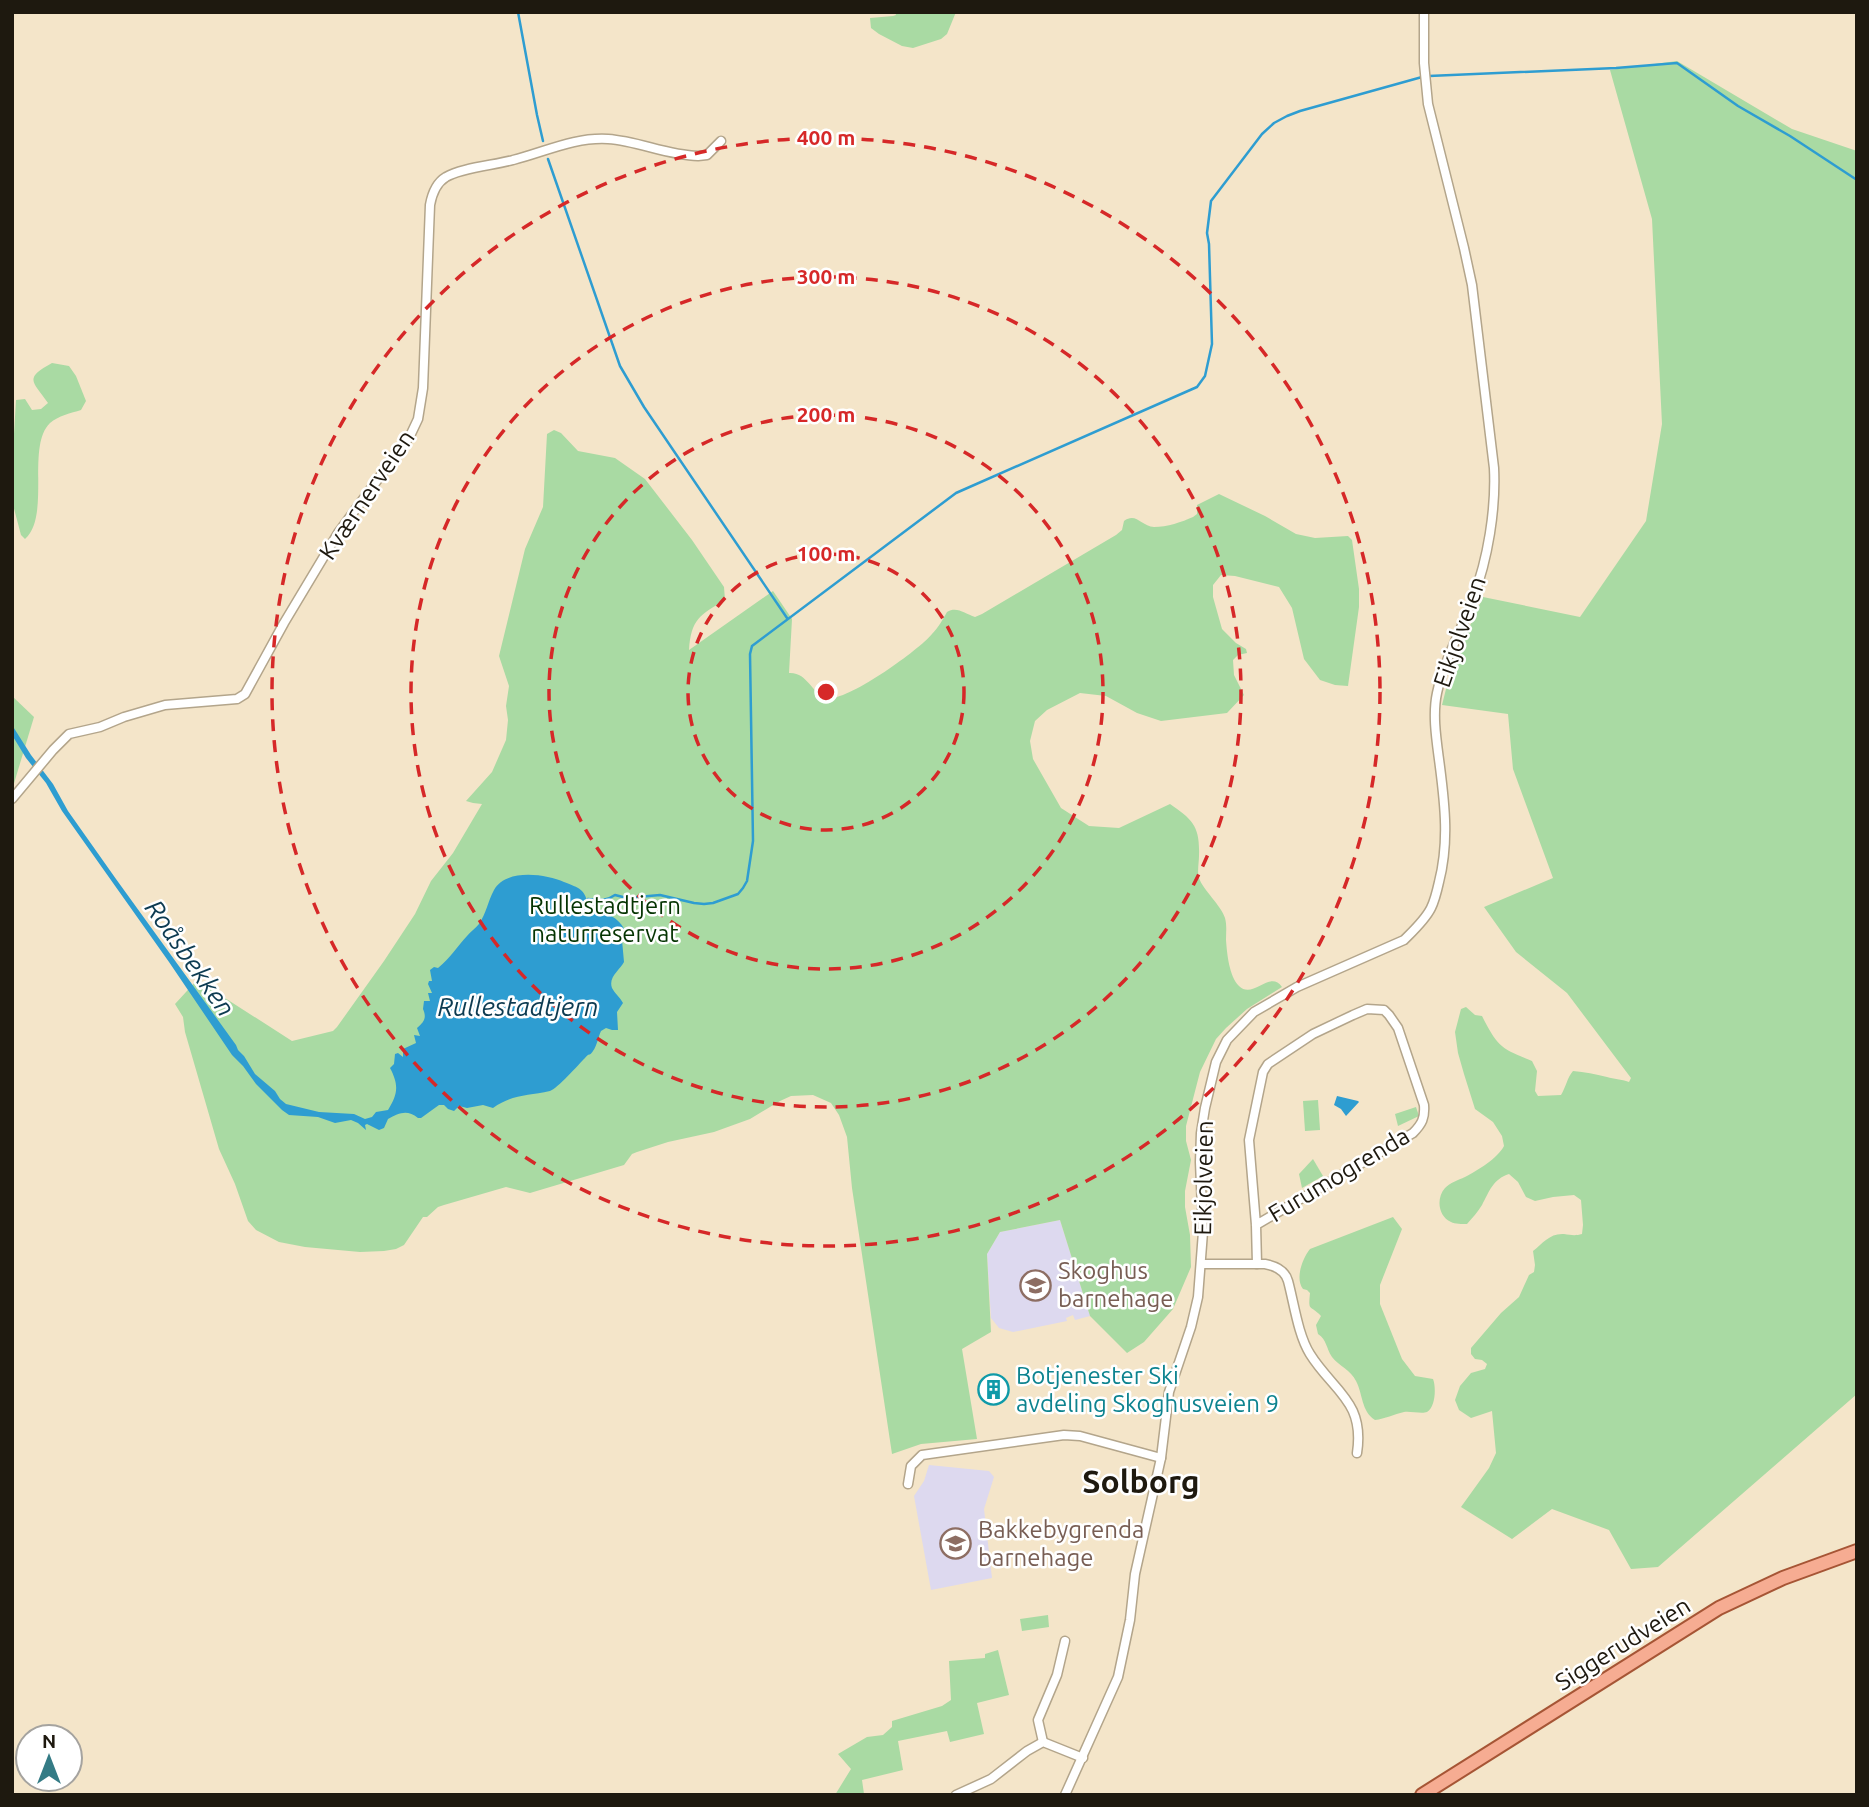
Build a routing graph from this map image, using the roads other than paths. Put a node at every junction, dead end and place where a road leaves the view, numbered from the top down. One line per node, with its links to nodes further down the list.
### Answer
1 (1424, 12): 5 (street, Eikjolveien)
2 (721, 141): 3 (street, Kværnerveien)
3 (12, 799)
4 (1256, 1225): 4 (street, Furumogrenda); 6 (street, Furumogrenda)
5 (1202, 1264): 6 (street, Eikjolveien); 8 (street, Eikjolveien)
6 (1256, 1264): 7 (street, Eikjolveien)
7 (1357, 1453)
8 (1161, 1458): 9 (street); 13 (street, Eikjolveien)
9 (908, 1484)
10 (1857, 1551): 16 (main road, Siggerudveien)
11 (1065, 1641): 12 (street)
12 (1043, 1742): 13 (street); 14 (street)
13 (1083, 1758): 15 (street, Eikjolveien)
14 (956, 1795)
15 (1065, 1795)
16 (1422, 1795)

